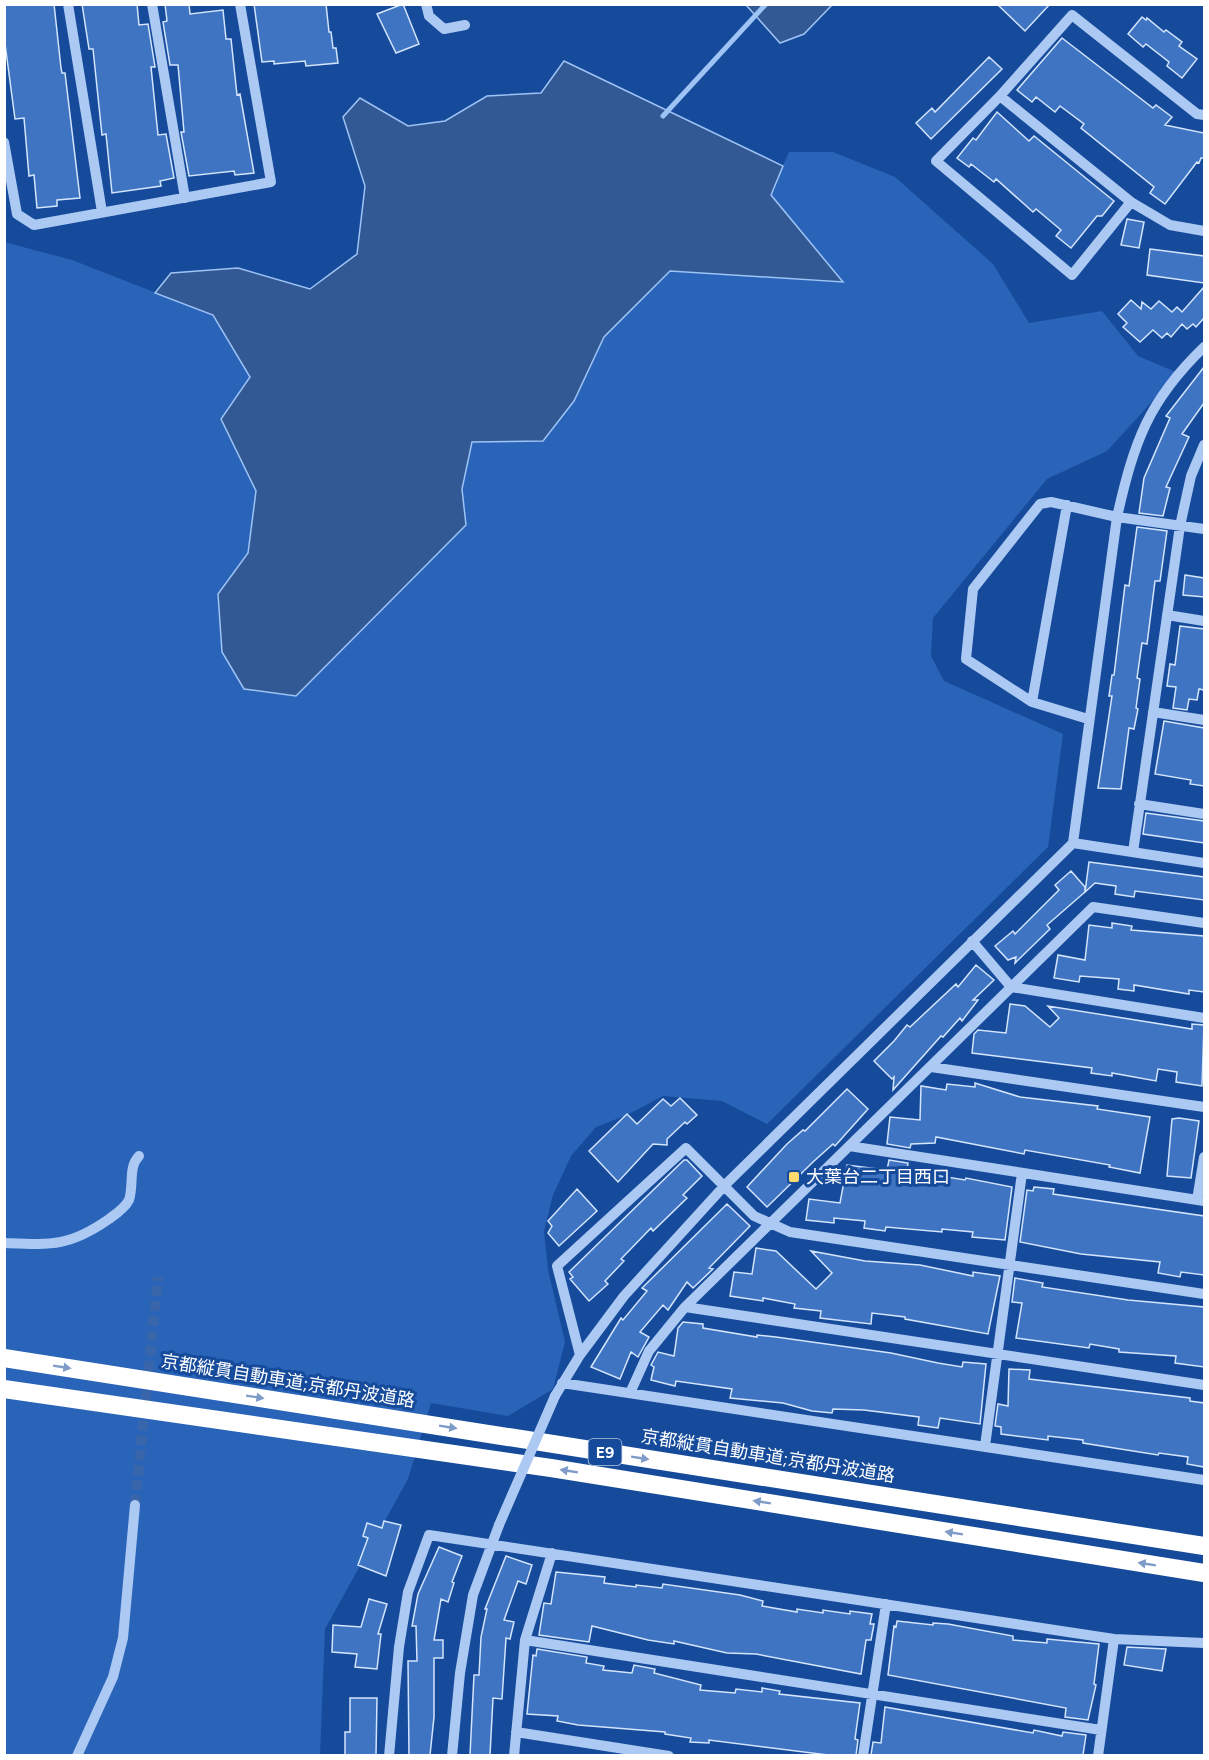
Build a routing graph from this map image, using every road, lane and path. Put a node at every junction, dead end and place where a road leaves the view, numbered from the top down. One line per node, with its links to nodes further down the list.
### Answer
1 (68, 4): 12 (street)
2 (152, 4): 10 (street)
3 (240, 4): 10 (street)
4 (426, 4): 5 (street)
5 (465, 25)
6 (1000, 96): 7 (street); 11 (street); 11 (street)
7 (1204, 115)
8 (4, 142): 9 (street)
9 (7, 173): 12 (street)
10 (185, 198): 12 (street)
11 (1131, 202): 13 (street)
12 (102, 212)
13 (1204, 231)
14 (1204, 347): 17 (street)
15 (1204, 445): 18 (street)
16 (1066, 505): 17 (street); 22 (street); 22 (street)
17 (1118, 516): 18 (street); 24 (street)
18 (1180, 526): 19 (street); 20 (street)
19 (1204, 529)
20 (1167, 615): 21 (street); 23 (street)
21 (1204, 621)
22 (1032, 702): 24 (street)
23 (1153, 712): 25 (street); 26 (street)
24 (1089, 719): 28 (street)
25 (1204, 720)
26 (1139, 804): 27 (street); 29 (street)
27 (1204, 814)
28 (1073, 843): 29 (street); 32 (street)
29 (1132, 852): 30 (street)
30 (1204, 863)
31 (1204, 923): 33 (street)
32 (972, 940): 33 (street); 41 (street)
33 (1011, 987): 34 (street); 35 (street)
34 (1204, 1018)
35 (931, 1067): 36 (street); 37 (street)
36 (1204, 1107)
37 (849, 1146): 40 (street); 43 (street)
38 (139, 1156): 44 (street)
39 (1204, 1157): 42 (street)
40 (1022, 1173): 42 (street); 45 (street)
41 (726, 1184): 43 (street); 49 (street); 49 (street)
42 (1201, 1201)
43 (770, 1224): 45 (street); 47 (street)
44 (4, 1243)
45 (1009, 1264): 46 (street); 48 (street)
46 (1204, 1294)
47 (685, 1307): 48 (street); 54 (street)
48 (997, 1354): 52 (street); 55 (street)
49 (580, 1355): 51 (street)
50 (4, 1358): 59 (highway, 京都縦貫自動車道;京都丹波道路 / E9, one-way to 59)
51 (562, 1383): 54 (street); 58 (street, bridge)
52 (1204, 1385)
53 (4, 1389): 61 (highway, E9, one-way to 53)
54 (630, 1393): 55 (street)
55 (985, 1446): 56 (street)
56 (1204, 1480)
57 (135, 1505): 69 (street)
58 (492, 1544): 60 (street); 70 (street); 71 (street)
59 (1204, 1546)
60 (552, 1553): 62 (street); 64 (street)
61 (1204, 1573)
62 (886, 1604): 63 (street); 66 (street)
63 (1114, 1638): 65 (street); 67 (street)
64 (525, 1640): 66 (street); 68 (street)
65 (1204, 1642)
66 (872, 1692): 67 (street); 74 (street)
67 (1101, 1730): 75 (street)
68 (516, 1732): 72 (street); 73 (street)
69 (77, 1755)
70 (389, 1755)
71 (452, 1755)
72 (514, 1755)
73 (669, 1755)
74 (863, 1755)
75 (1098, 1755)

